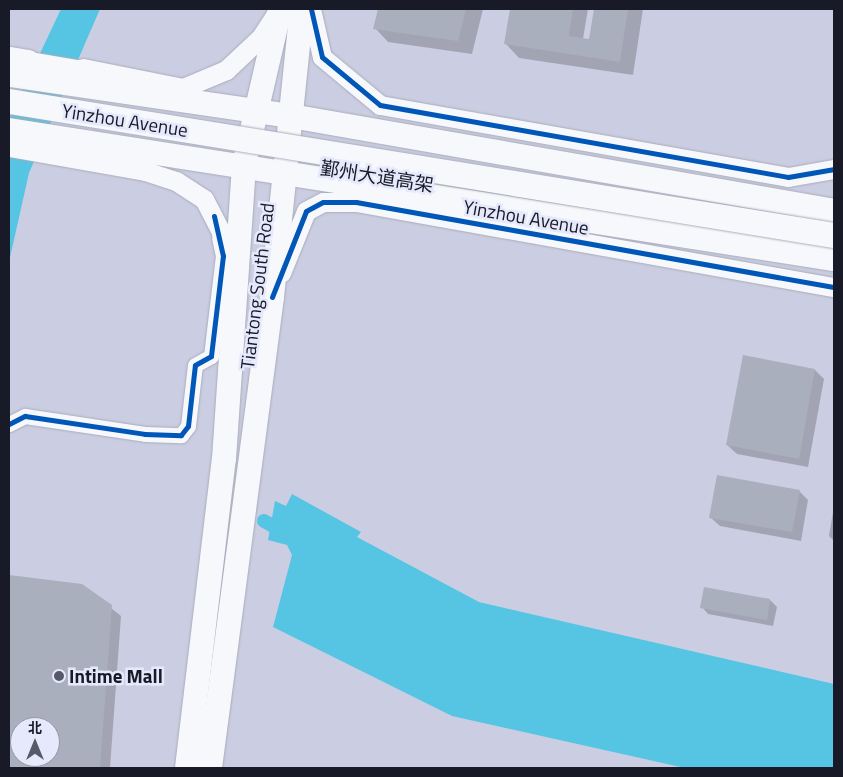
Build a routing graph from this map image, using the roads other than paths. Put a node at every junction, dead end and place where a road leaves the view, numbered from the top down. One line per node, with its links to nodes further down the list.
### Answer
1 (279, 9): 5 (street); 7 (main road)
2 (302, 9): 8 (main road, Tiantong South Road)
3 (311, 9): 13 (street)
4 (16, 66): 5 (main road, Yinzhou Avenue)
5 (81, 78): 7 (main road, Yinzhou Avenue)
6 (9, 101): 17 (highway, Yinzhou Avenue, bridge)
7 (255, 111): 8 (main road, Yinzhou Avenue); 12 (main road)
8 (291, 116): 14 (main road, Tiantong South Road); 15 (main road, Yinzhou Avenue)
9 (9, 118): 18 (highway, 鄞州大道高架)
10 (9, 130): 12 (main road, Yinzhou Avenue)
11 (9, 147): 16 (street)
12 (244, 164): 14 (main road, Yinzhou Avenue); 21 (main road)
13 (834, 169)
14 (285, 171): 19 (main road, Yinzhou Avenue); 22 (main road, Tiantong South Road)
15 (834, 211)
16 (214, 216): 21 (street); 23 (street)
17 (834, 235)
18 (834, 250)
19 (834, 259)
20 (834, 287): 22 (street, Yinzhou Avenue)
21 (235, 292): 24 (main road)
22 (272, 297): 25 (main road, Tiantong South Road)
23 (9, 424)
24 (187, 768)
25 (210, 768)

